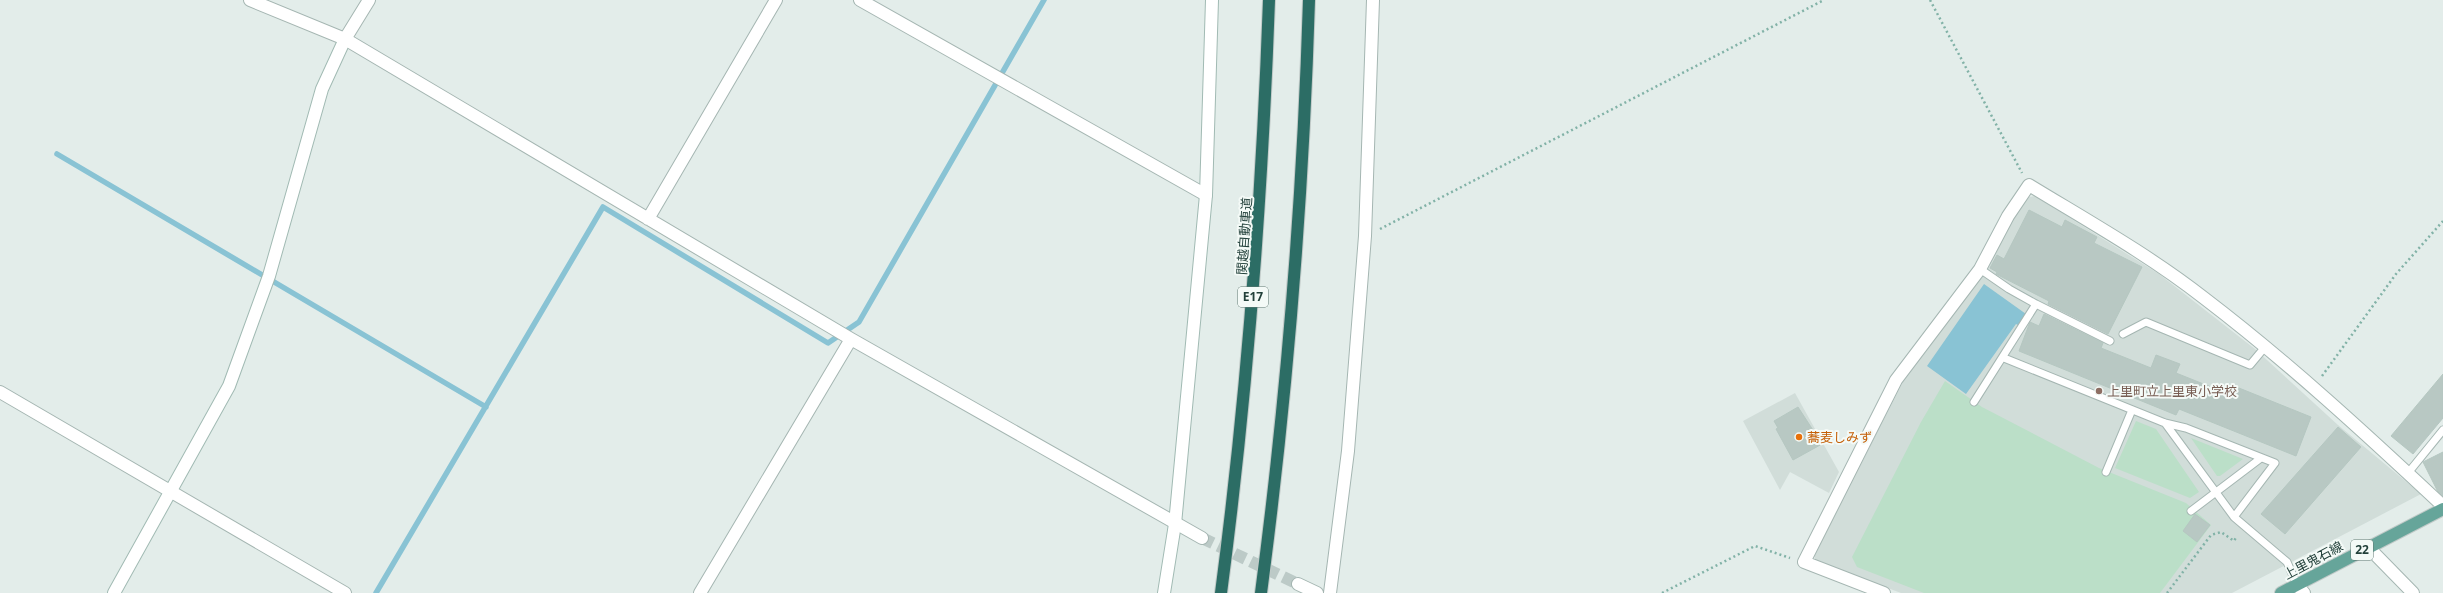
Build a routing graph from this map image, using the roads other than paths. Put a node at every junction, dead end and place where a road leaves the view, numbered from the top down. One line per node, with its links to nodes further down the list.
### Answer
1 (250, 0): 9 (street)
2 (369, 0): 9 (street)
3 (776, 0): 11 (street)
4 (860, 0): 10 (street)
5 (1212, 0): 10 (street)
6 (1269, 0): 41 (highway, 関越自動車道 / E17)
7 (1309, 0): 42 (highway)
8 (1373, 0): 44 (street)
9 (345, 39): 11 (street); 27 (street)
10 (1206, 195): 32 (street)
11 (648, 219): 15 (street)
12 (1980, 269): 13 (lane); 17 (street); 45 (street)
13 (2036, 304): 16 (lane); 18 (lane)
14 (2123, 334): 17 (lane)
15 (851, 339): 32 (street); 39 (street)
16 (2110, 340)
17 (2265, 347): 26 (street)
18 (2004, 358): 20 (lane); 21 (lane)
19 (0, 392): 27 (street)
20 (1974, 402)
21 (2132, 410): 22 (lane); 25 (lane)
22 (2165, 423): 24 (lane); 28 (lane)
23 (2443, 430): 26 (lane)
24 (2261, 458): 28 (lane); 31 (lane)
25 (2106, 472)
26 (2408, 473): 29 (street)
27 (171, 492): 37 (street); 38 (street)
28 (2216, 492): 30 (lane); 31 (lane)
29 (2443, 507): 34 (main road, 上里鬼石線 / 22)
30 (2191, 511)
31 (2234, 517): 36 (lane)
32 (1175, 524): 33 (street); 40 (street)
33 (1202, 538)
34 (2368, 547): 36 (main road, 上里鬼石線 / 22); 47 (street)
35 (1298, 584): 43 (street)
36 (2300, 589): 46 (main road, 上里鬼石線 / 22)
37 (114, 593)
38 (345, 593)
39 (700, 593)
40 (1164, 593)
41 (1221, 593)
42 (1261, 593)
43 (1316, 593)
44 (1330, 593)
45 (1884, 593)
46 (2281, 593)
47 (2413, 593)

